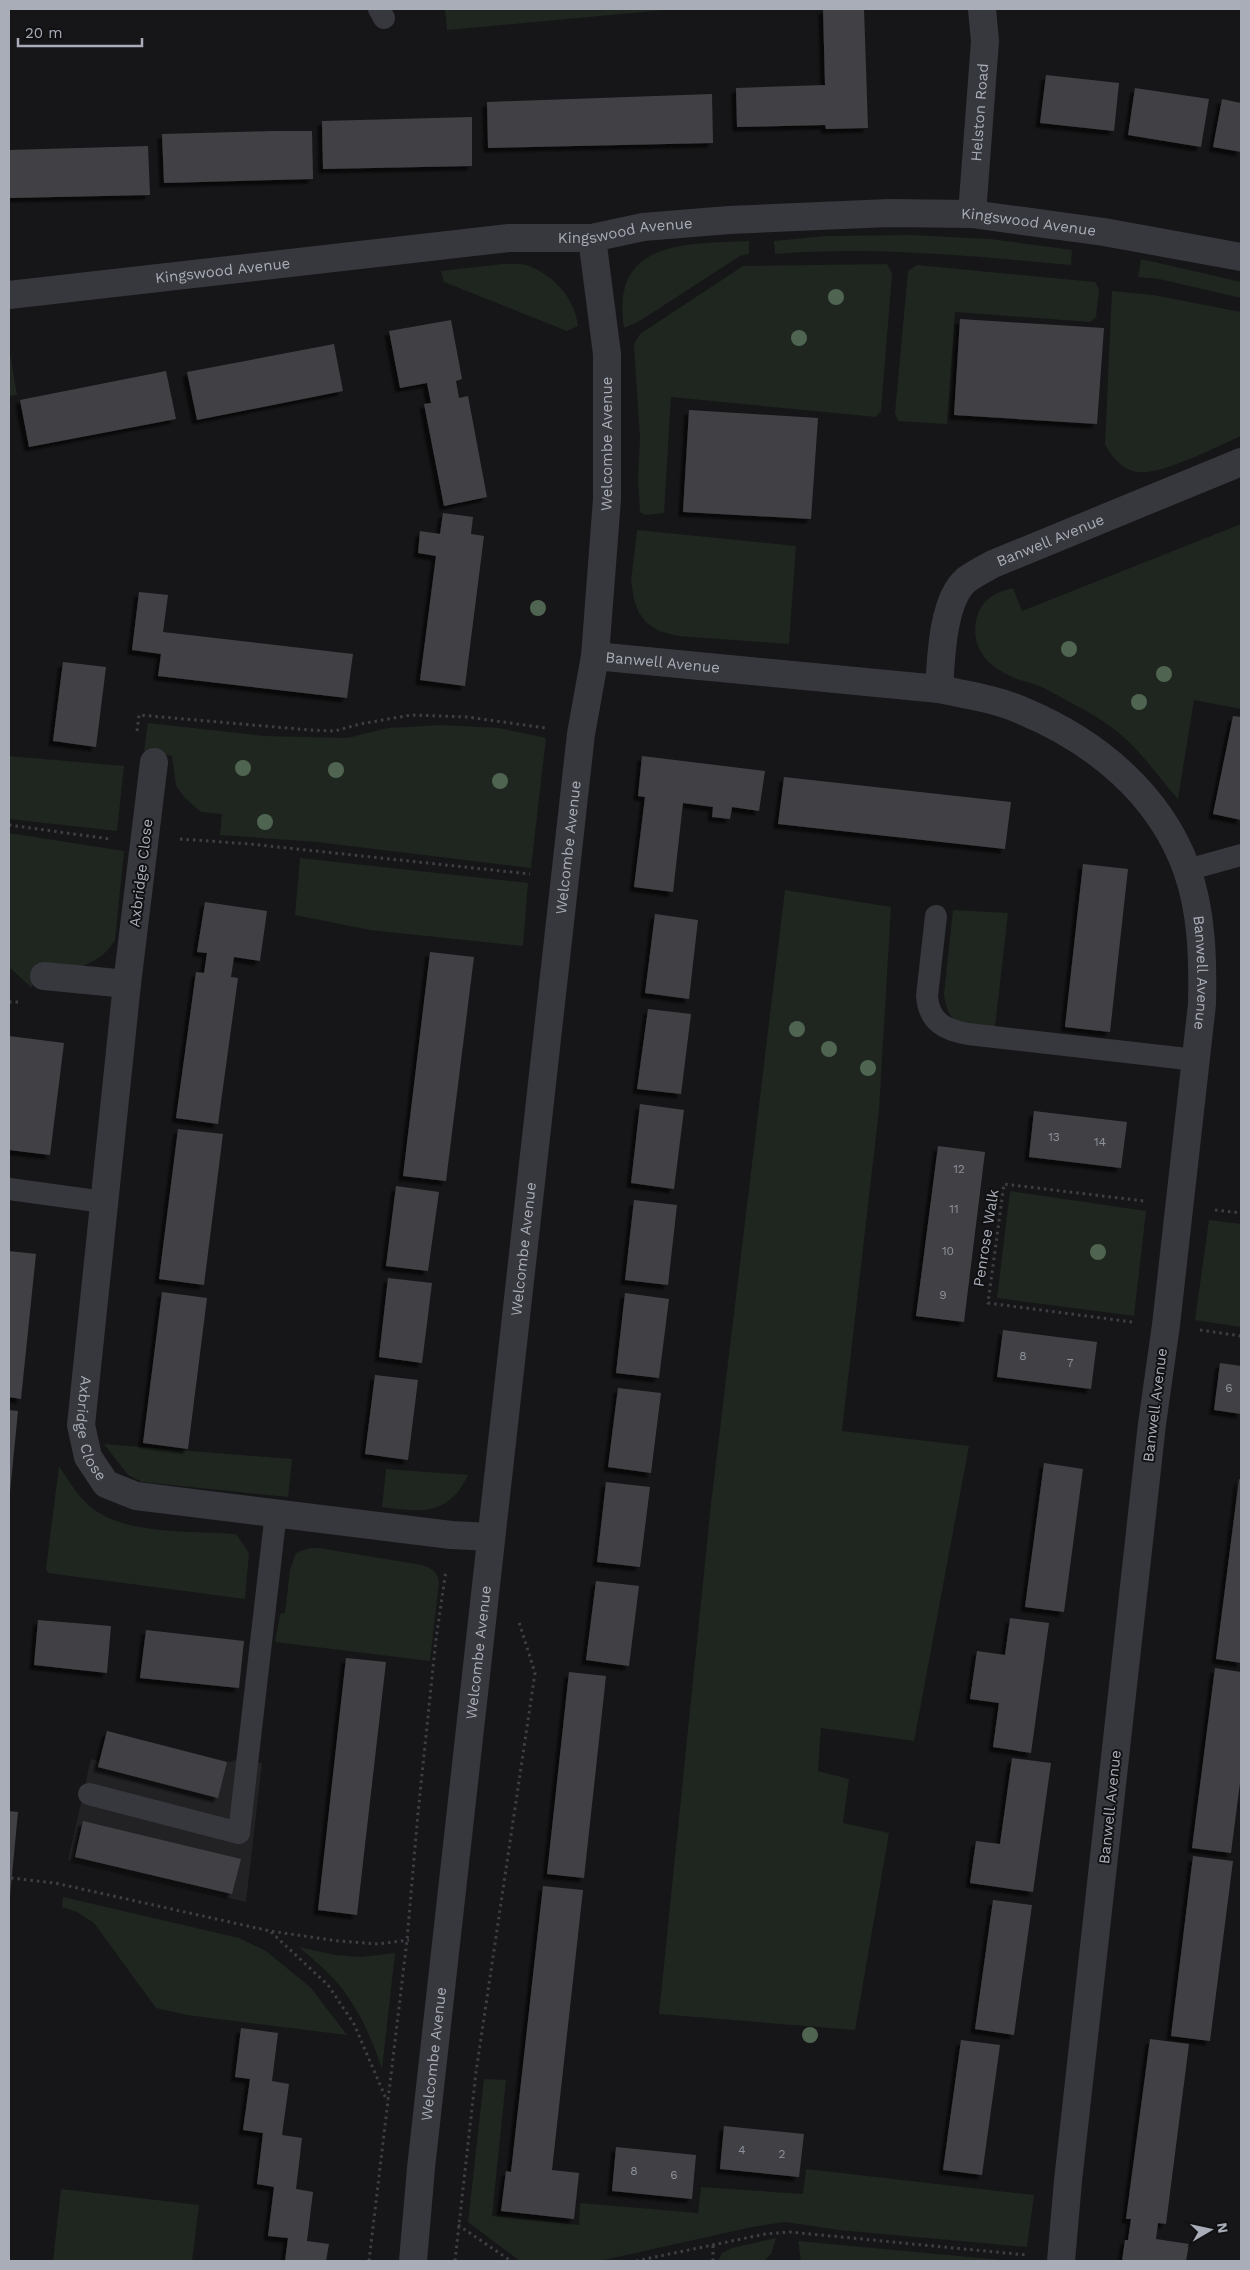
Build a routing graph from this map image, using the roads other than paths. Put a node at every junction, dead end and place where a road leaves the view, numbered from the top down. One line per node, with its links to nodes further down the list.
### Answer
1 (982, 9): 2 (street, Helston Road)
2 (972, 214): 3 (street, Kingswood Avenue); 4 (street, Kingswood Avenue)
3 (592, 238): 5 (street, Kingswood Avenue); 7 (street, Welcombe Avenue)
4 (1241, 257)
5 (9, 295)
6 (1241, 462): 8 (street, Banwell Avenue)
7 (594, 656): 8 (street, Banwell Avenue); 19 (street, Welcombe Avenue)
8 (939, 689): 11 (street, Banwell Avenue)
9 (154, 762): 14 (street, Axbridge Close)
10 (1241, 855): 11 (lane)
11 (1187, 870): 15 (street, Banwell Avenue)
12 (936, 916): 15 (lane)
13 (44, 976): 14 (street)
14 (127, 984): 17 (street, Axbridge Close)
15 (1196, 1060): 21 (street, Banwell Avenue)
16 (9, 1189): 17 (lane)
17 (104, 1202): 18 (street, Axbridge Close)
18 (276, 1512): 19 (street, Axbridge Close); 20 (lane)
19 (491, 1537): 22 (street, Welcombe Avenue)
20 (88, 1794)
21 (1062, 2260)
22 (413, 2261)

